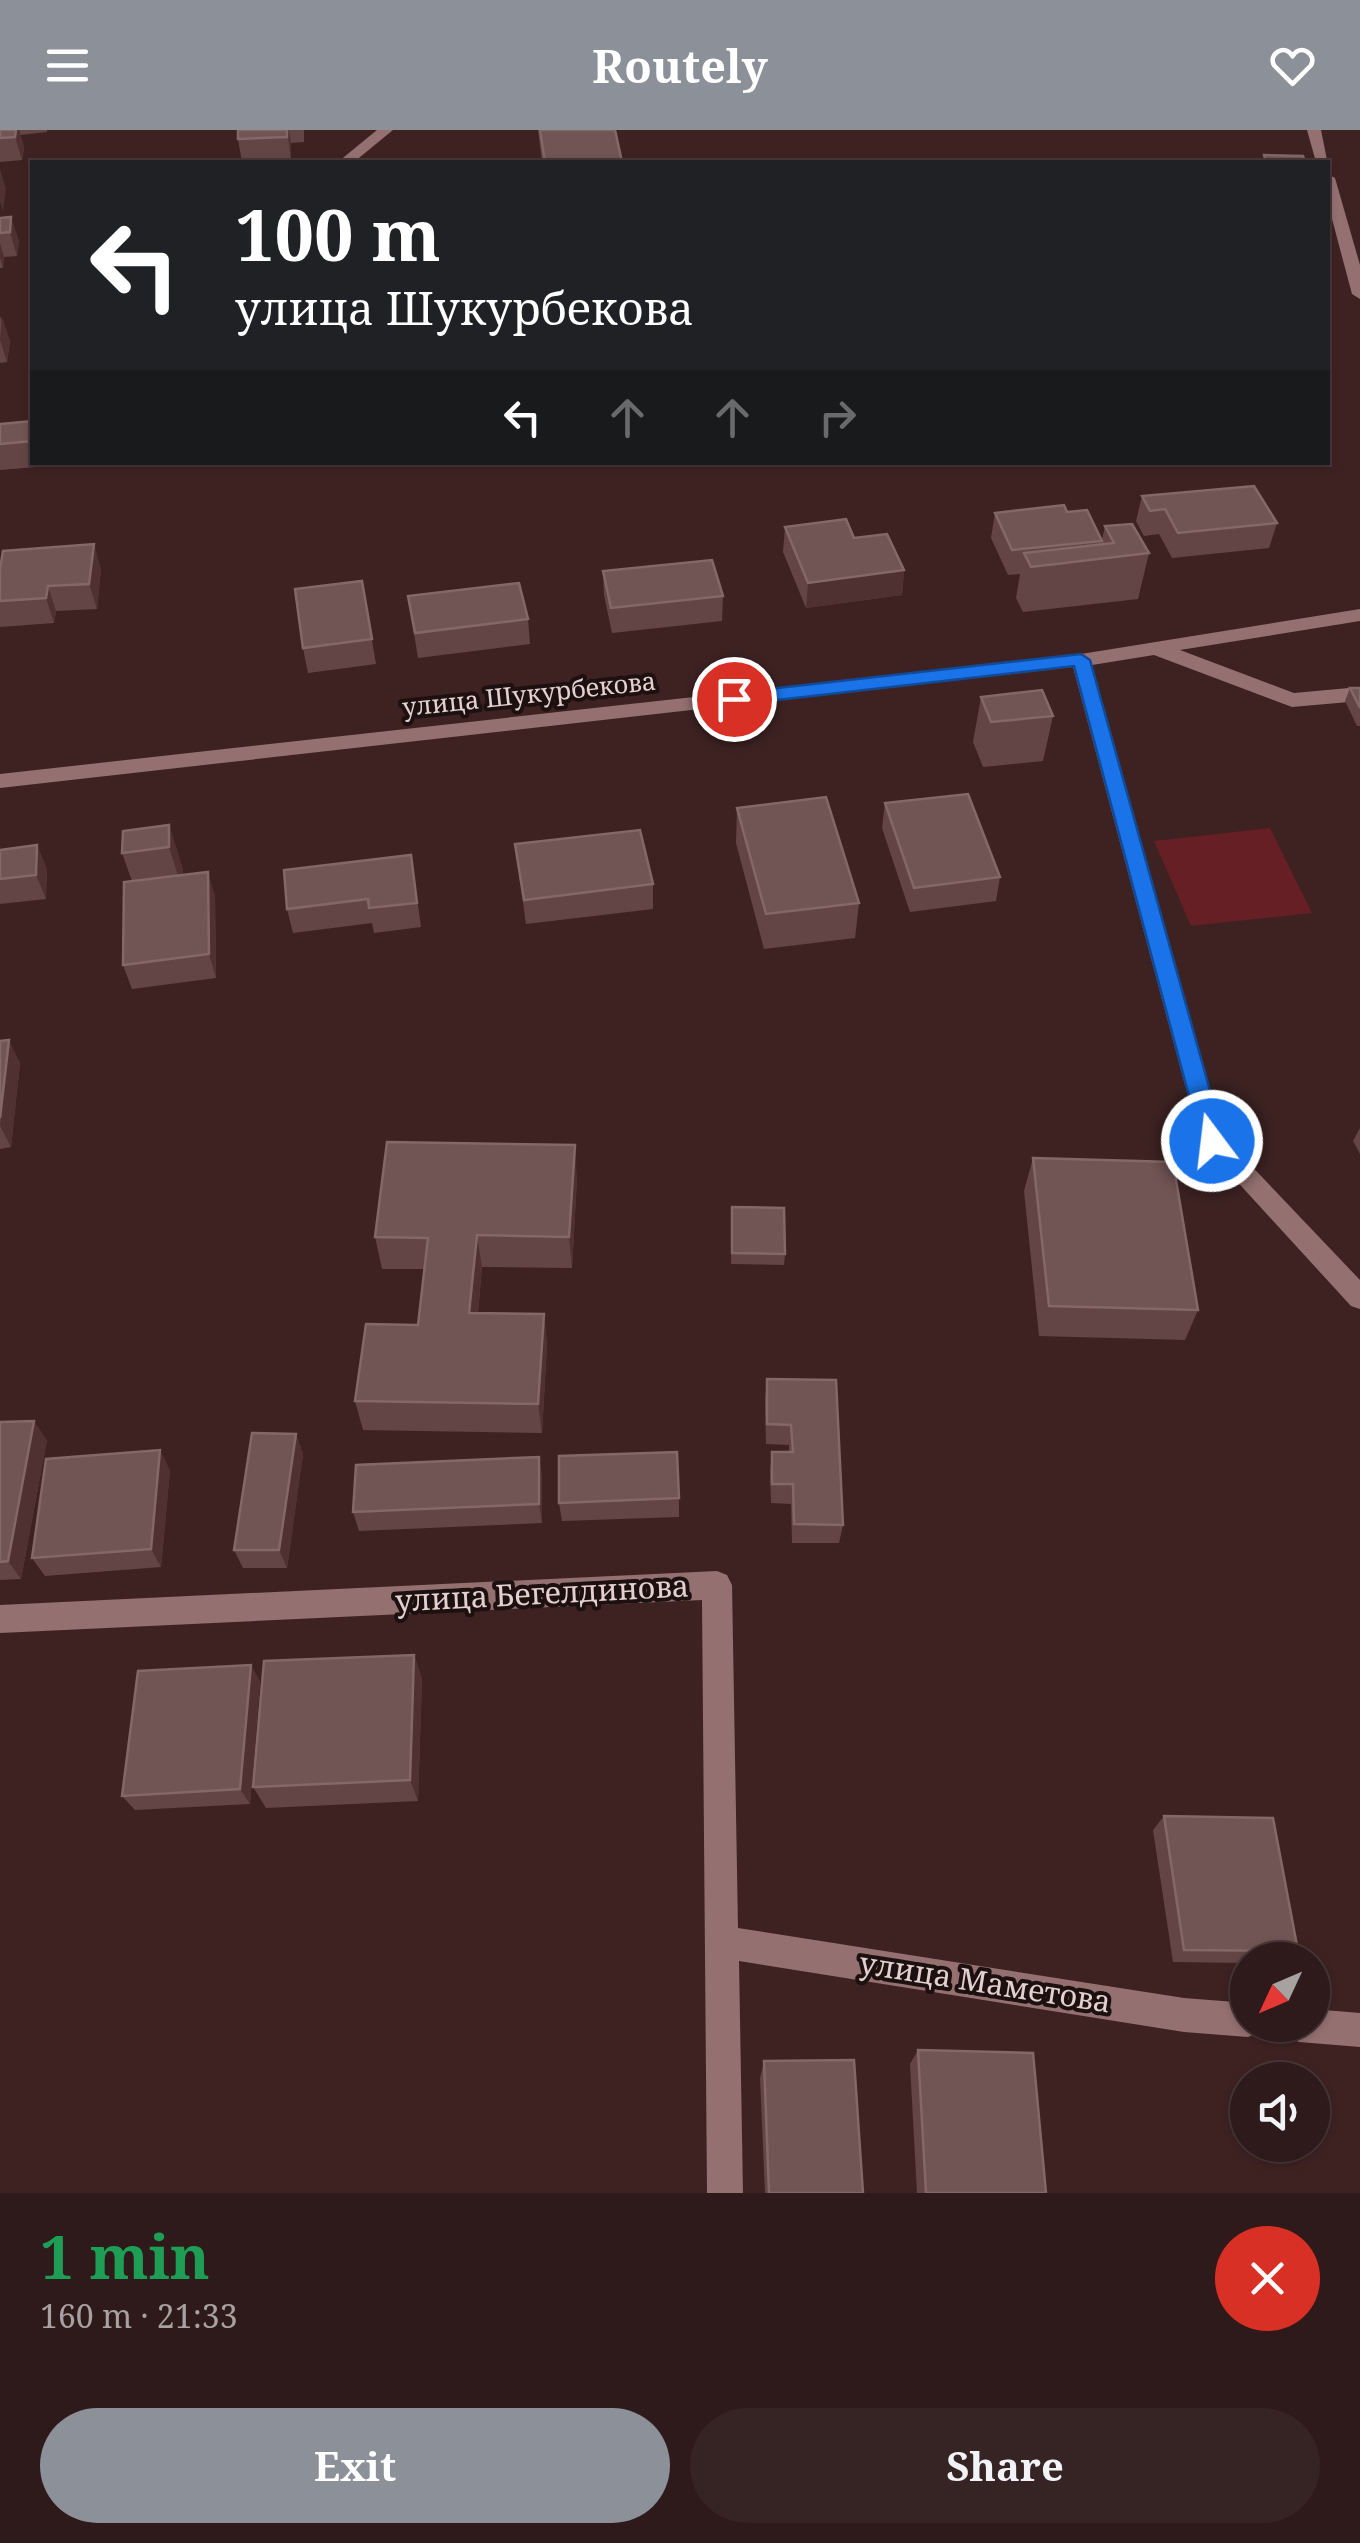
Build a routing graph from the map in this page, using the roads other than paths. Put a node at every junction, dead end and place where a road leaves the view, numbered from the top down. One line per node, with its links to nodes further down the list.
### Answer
1 (386, 130): 3 (street)
2 (1314, 130): 4 (street)
3 (348, 160)
4 (1322, 160)
5 (1330, 185): 6 (street)
6 (1360, 294)
7 (1360, 615): 8 (street, улица Шукурбекова)
8 (1155, 648): 9 (street, улица Шукурбекова); 10 (street)
9 (1081, 660): 11 (street, улица Шукурбекова); 12 (street)
10 (1360, 694)
11 (0, 781)
12 (1360, 1298)
13 (0, 1619): 14 (street, улица Бегелдинова)
14 (722, 1942): 15 (street, улица Маметова); 18 (street, улица Бегелдинова)
15 (1230, 2019)
16 (1330, 2028): 17 (street)
17 (1360, 2030)
18 (725, 2193)

